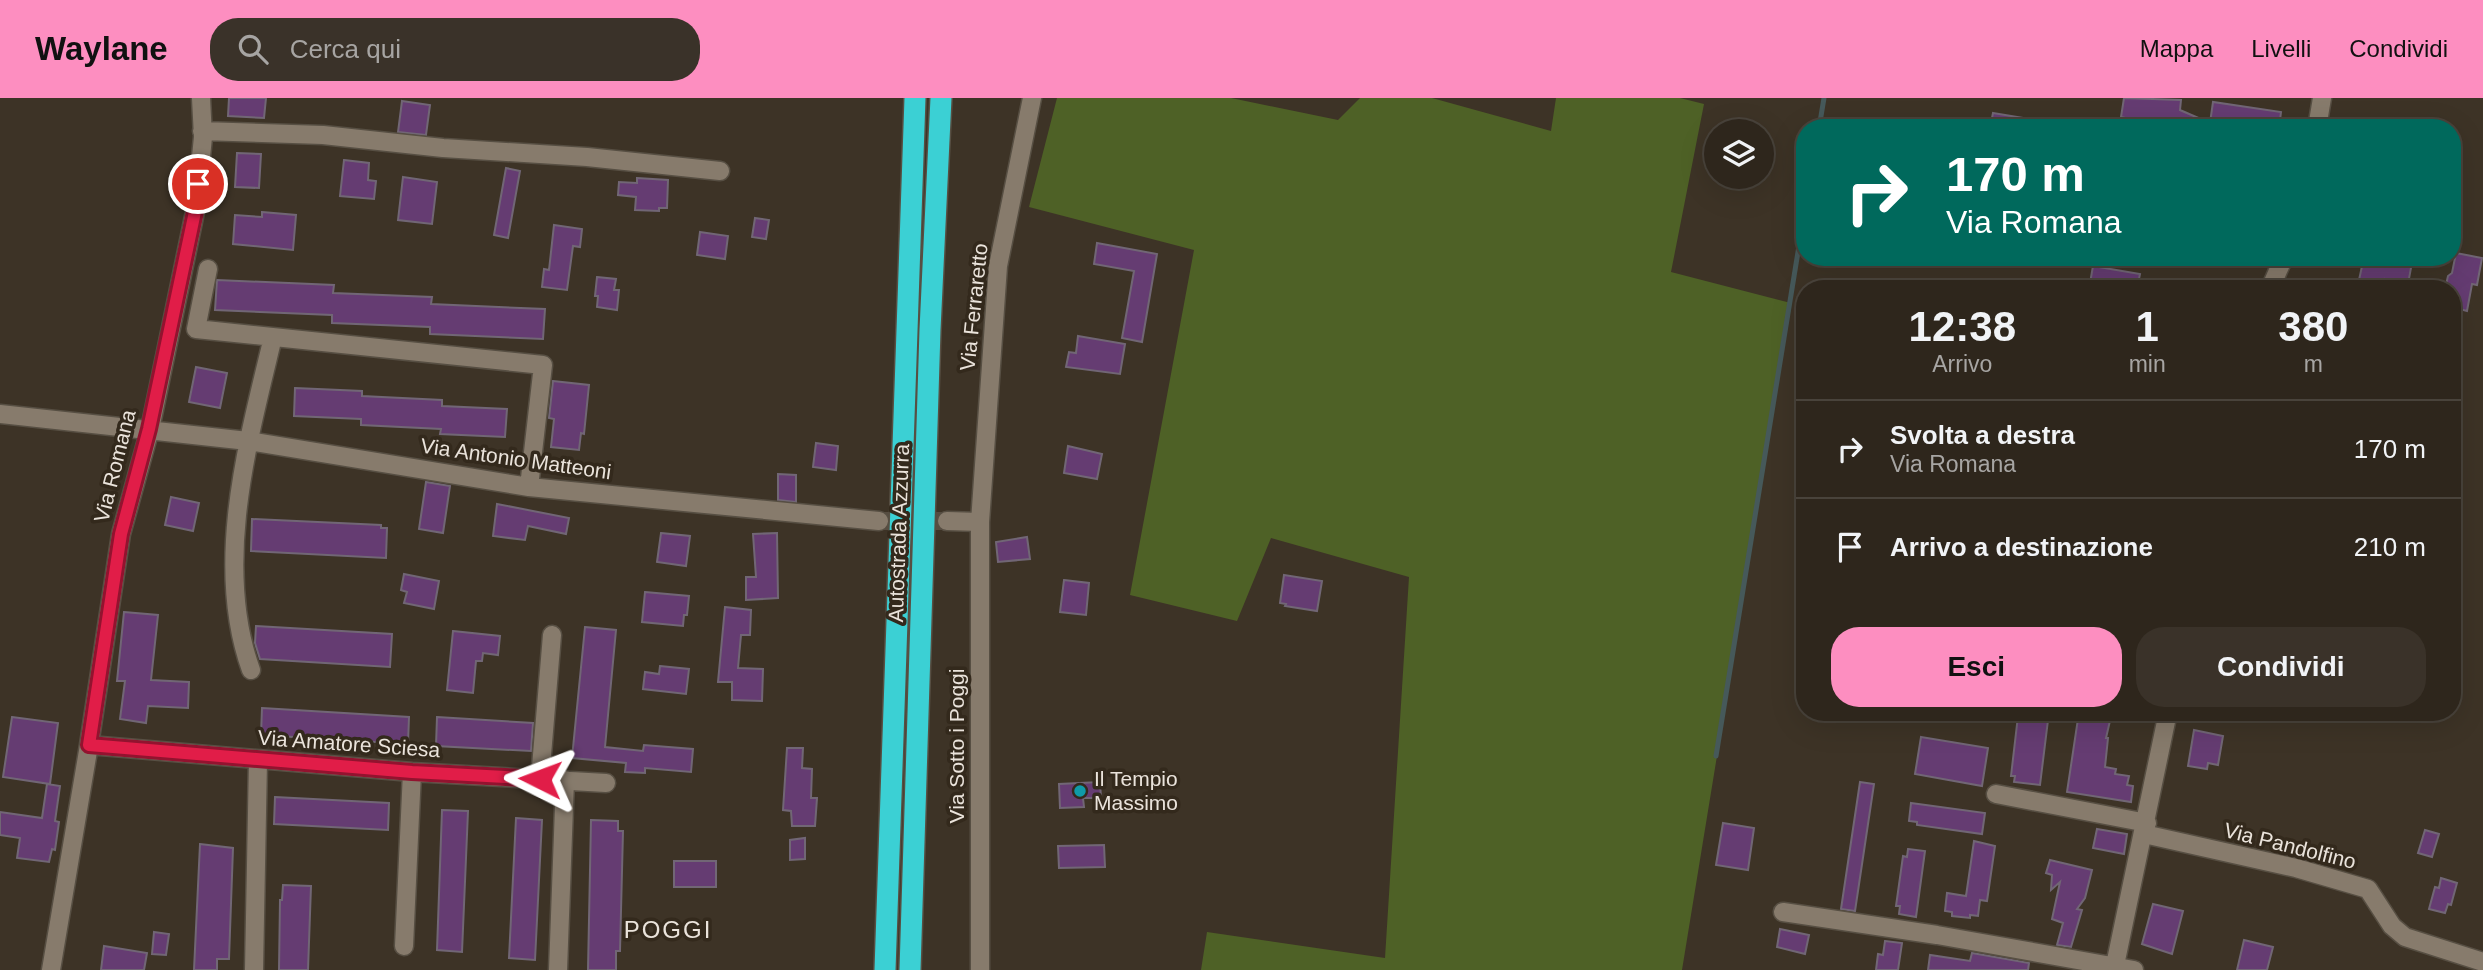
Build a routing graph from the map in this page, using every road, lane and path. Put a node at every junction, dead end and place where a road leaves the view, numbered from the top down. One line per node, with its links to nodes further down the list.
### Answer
1 (201, 98): 7 (street, Via Romana)
2 (915, 98): 36 (highway, Autostrada Azzurra)
3 (941, 98): 37 (highway, Autostrada Azzurra)
4 (1032, 98): 17 (street, Via Ferraretto)
5 (2322, 98): 6 (street)
6 (2318, 119)
7 (202, 131): 8 (street); 12 (street, Via Romana)
8 (720, 171)
9 (208, 269): 10 (street)
10 (273, 337): 13 (street); 14 (street)
11 (0, 414): 12 (street, Via Antonio Matteoni)
12 (149, 429): 13 (street, Via Antonio Matteoni); 21 (street, Via Romana)
13 (248, 441): 14 (street, Via Antonio Matteoni); 19 (street)
14 (529, 487): 15 (street, Via Antonio Matteoni)
15 (879, 521)
16 (947, 521): 17 (street)
17 (980, 522): 38 (street, Via Sotto i Poggi)
18 (552, 635): 24 (street)
19 (251, 670)
20 (2166, 721): 28 (street)
21 (89, 745): 22 (street, Via Amatore Sciesa); 33 (street, Via Romana)
22 (258, 760): 23 (street, Via Amatore Sciesa); 34 (street)
23 (412, 772): 24 (street, Via Amatore Sciesa); 30 (street)
24 (540, 779): 25 (street, Via Amatore Sciesa)
25 (565, 780): 26 (street, Via Amatore Sciesa); 35 (street)
26 (606, 783)
27 (1996, 794): 28 (street, Via Pandolfino)
28 (2145, 829): 31 (street, Via Pandolfino); 32 (street)
29 (1783, 912): 32 (street)
30 (404, 946)
31 (2483, 962)
32 (2115, 968): 39 (street)
33 (51, 970)
34 (254, 970)
35 (558, 970)
36 (885, 970)
37 (910, 970)
38 (980, 970)
39 (2134, 970)

